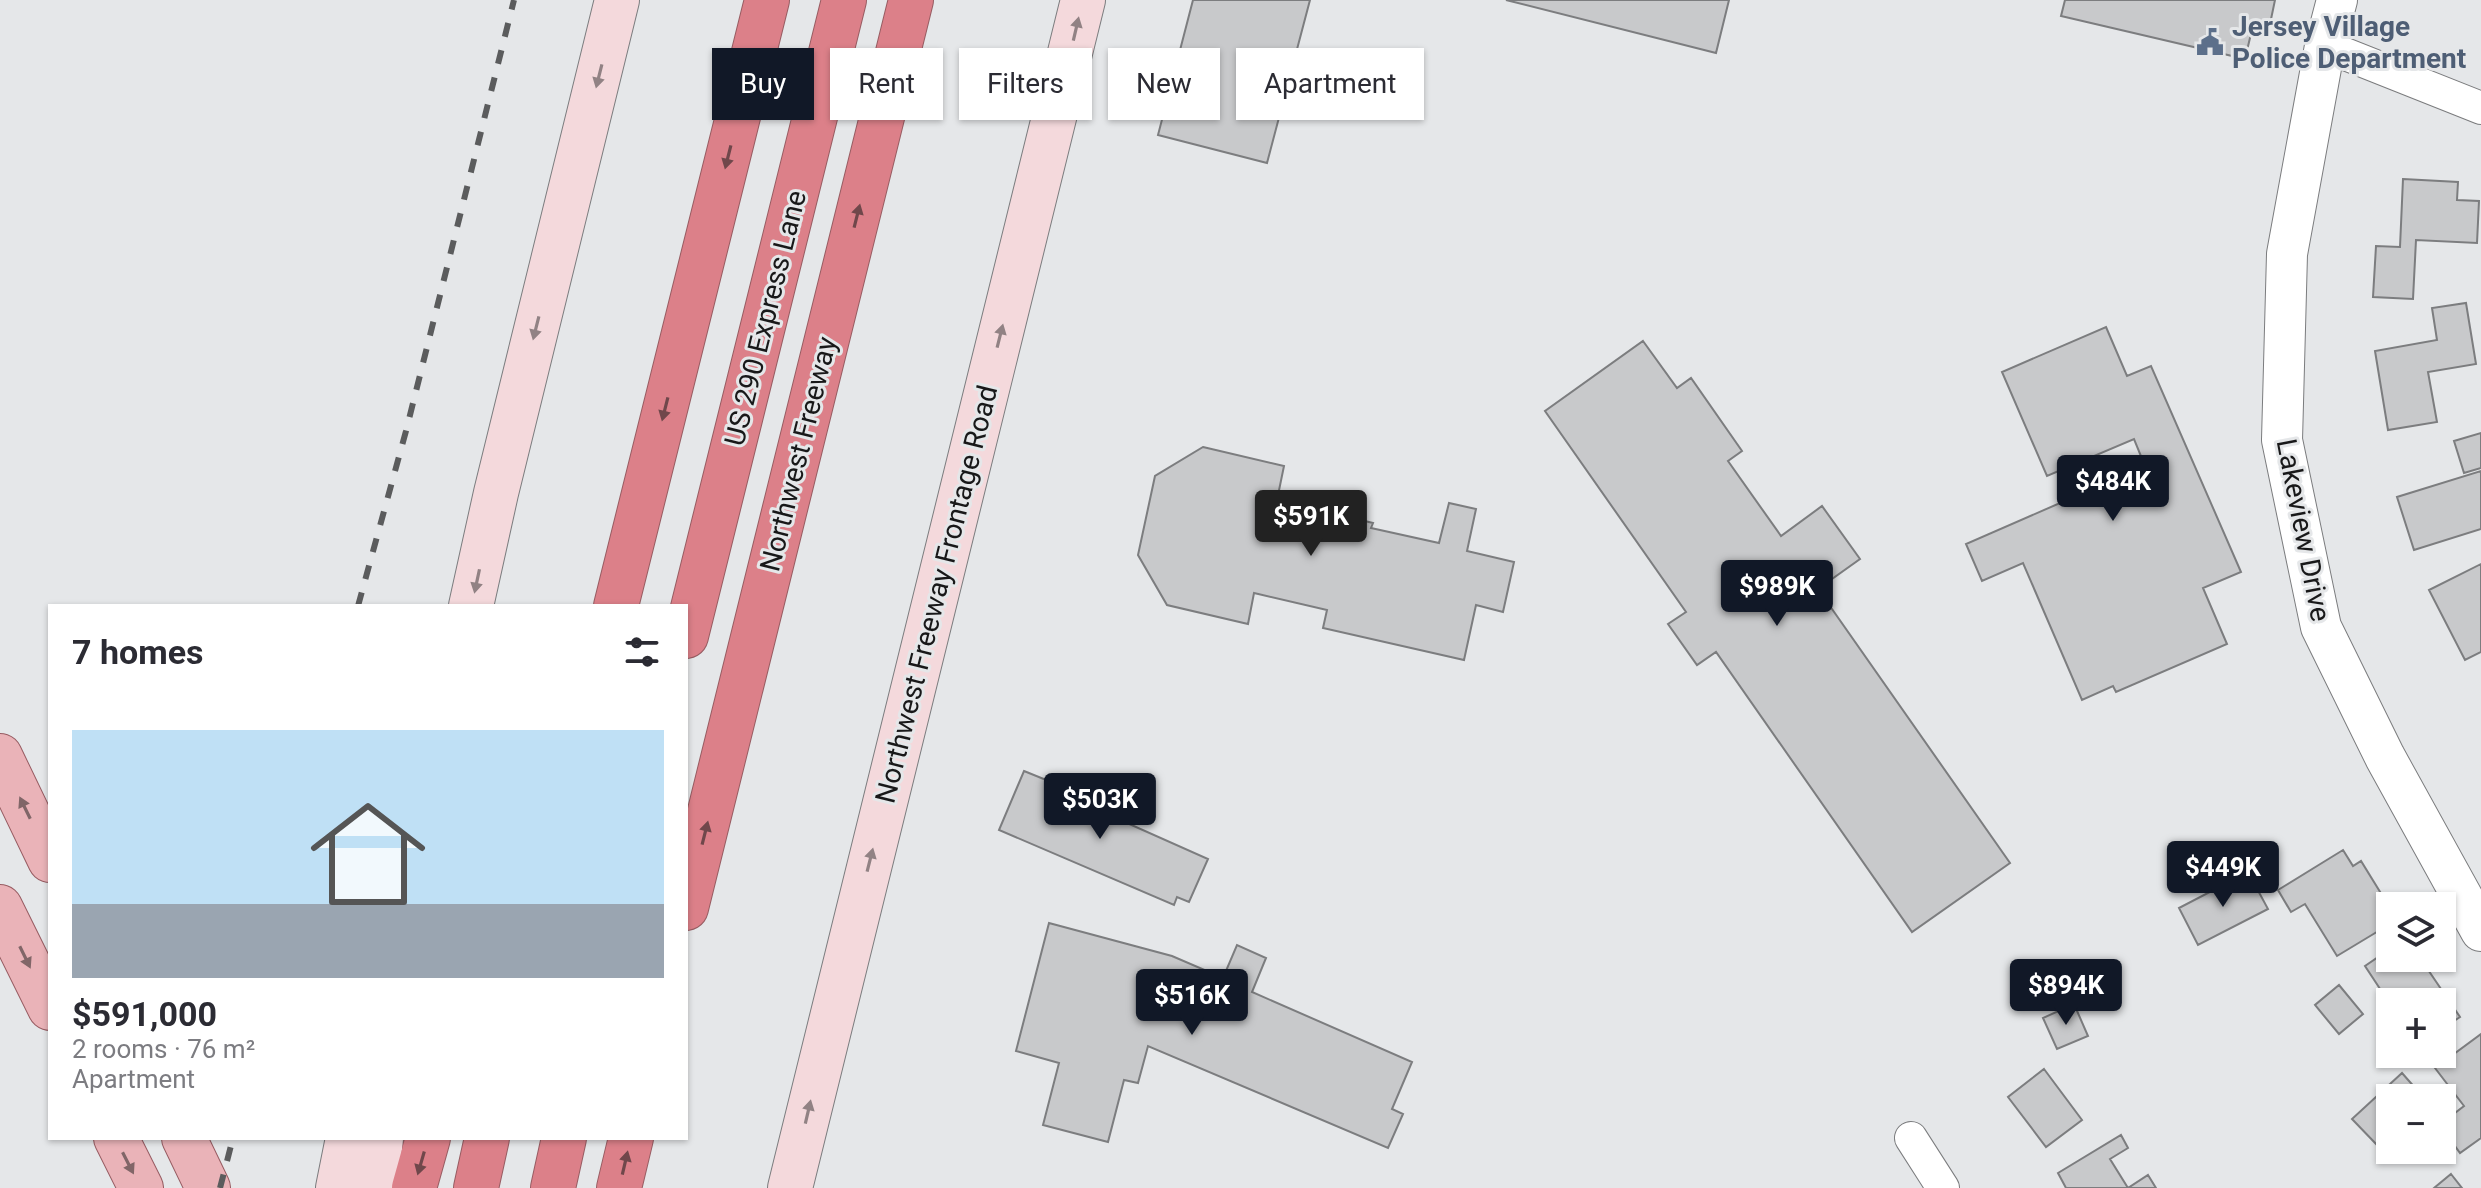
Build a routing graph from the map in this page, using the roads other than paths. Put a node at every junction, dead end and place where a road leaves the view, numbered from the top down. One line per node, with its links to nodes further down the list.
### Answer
1 (617, 0): 9 (main road, one-way to 9)
2 (767, 0): 10 (highway, one-way to 10)
3 (844, 0): 11 (highway, US 290 Express Lane)
4 (911, 0): 14 (highway, Northwest Freeway, one-way to 4)
5 (1083, 0): 35 (main road, Northwest Freeway Frontage Road, one-way to 5)
6 (2337, 0): 7 (street, Lakeview Drive)
7 (2325, 46): 8 (street); 16 (street, Lakeview Drive)
8 (2481, 108)
9 (471, 604)
10 (616, 604)
11 (688, 628)
12 (0, 756): 13 (main road, one-way to 12)
13 (48, 856)
14 (688, 900)
15 (0, 907): 17 (main road, one-way to 17)
16 (2481, 931)
17 (48, 1004)
18 (1911, 1138): 36 (street)
19 (117, 1140): 27 (main road, one-way to 27)
20 (185, 1140): 28 (main road)
21 (348, 1140): 29 (main road)
22 (381, 1140): 30 (main road)
23 (427, 1140): 31 (highway, one-way to 31)
24 (487, 1140): 32 (highway)
25 (564, 1140): 33 (highway)
26 (631, 1140): 34 (highway, one-way to 26)
27 (141, 1188)
28 (208, 1188)
29 (338, 1188)
30 (376, 1188)
31 (414, 1188)
32 (476, 1188)
33 (553, 1188)
34 (619, 1188)
35 (790, 1188)
36 (1943, 1188)

